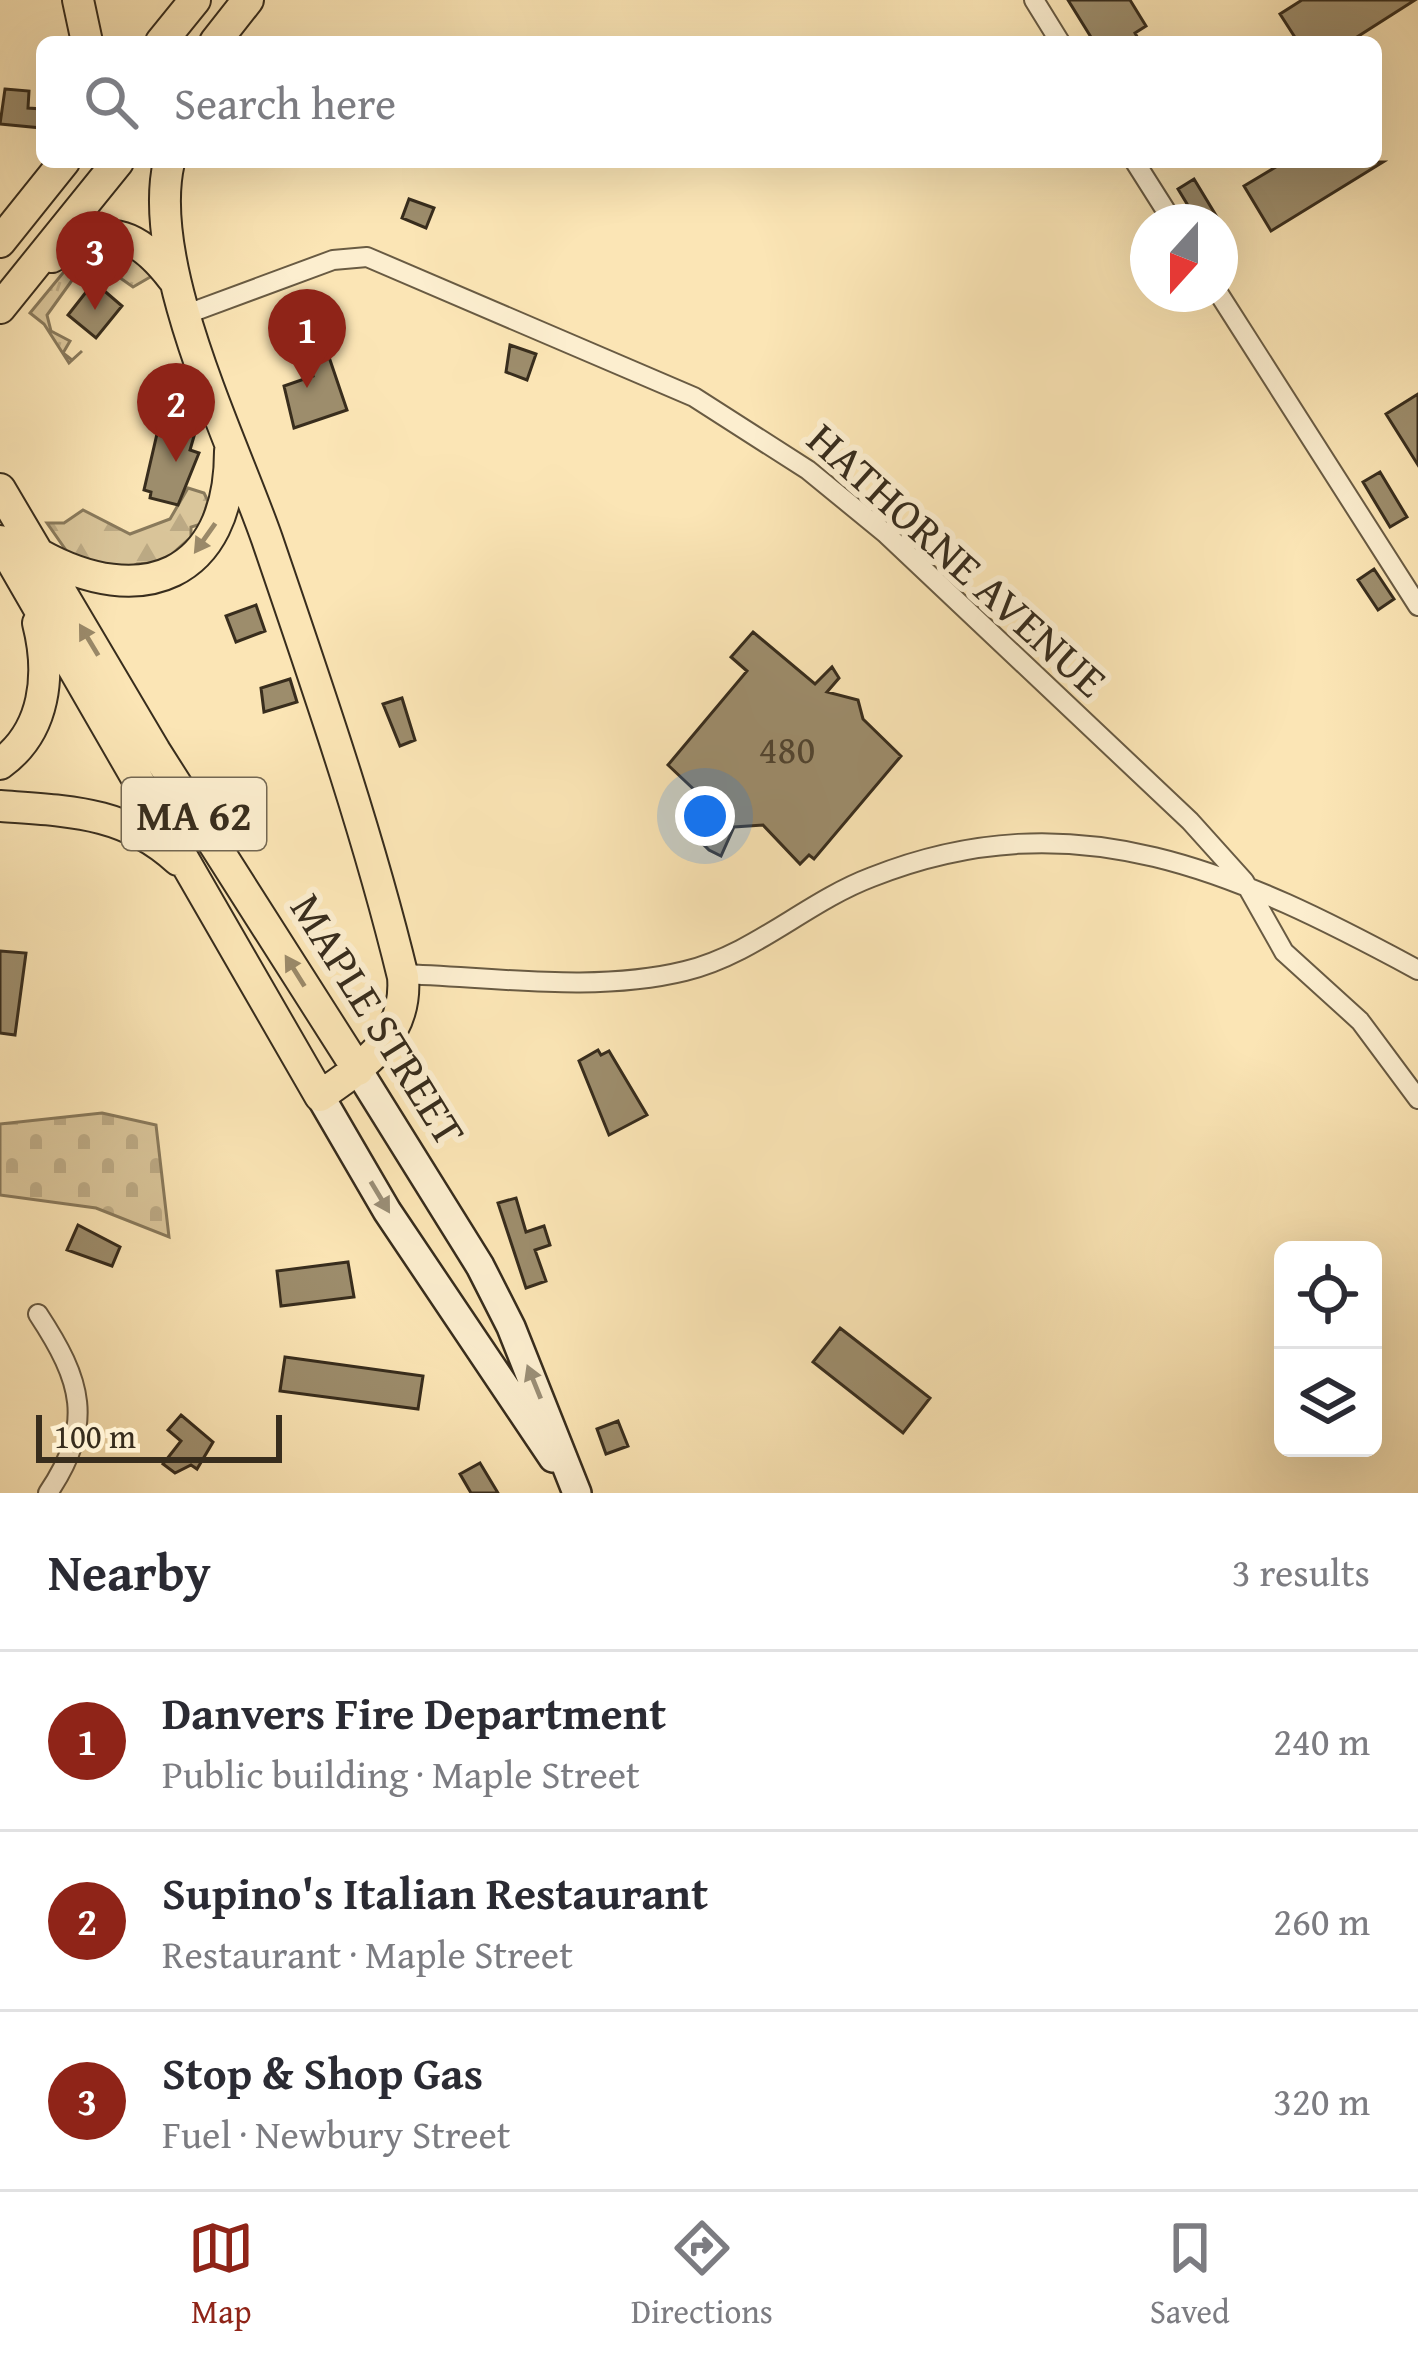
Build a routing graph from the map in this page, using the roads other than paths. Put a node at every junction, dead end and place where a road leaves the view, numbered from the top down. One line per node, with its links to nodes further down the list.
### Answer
1 (78, 0): 6 (main road)
2 (195, 0): 7 (main road)
3 (248, 0): 8 (main road)
4 (264, 0): 9 (main road)
5 (1034, 0): 10 (street)
6 (86, 36)
7 (166, 36)
8 (220, 36)
9 (242, 36)
10 (1056, 36)
11 (50, 168): 16 (main road)
12 (59, 168): 16 (main road)
13 (113, 168): 20 (main road)
14 (169, 168): 19 (main road, MAPLE STREET)
15 (1140, 168): 17 (street)
16 (34, 200): 18 (main road)
17 (1162, 204)
18 (0, 242)
19 (174, 280): 20 (main road); 23 (main road, MAPLE STREET)
20 (20, 284): 21 (main road)
21 (0, 308)
22 (1230, 312): 28 (street)
23 (187, 314): 24 (main road, MAPLE STREET); 32 (street, HATHORNE AVENUE)
24 (227, 427): 27 (main road, one-way to 27); 34 (main road, MAPLE STREET)
25 (0, 489): 27 (main road, MAPLE STREET / MA 62)
26 (0, 541): 27 (main road, MAPLE STREET / MA 62)
27 (28, 563): 29 (main road); 31 (main road, MAPLE STREET / MA 62); 35 (main road, MAPLE STREET / MA 62, one-way to 27)
28 (1418, 606)
29 (0, 764)
30 (0, 806): 31 (main road)
31 (197, 880): 36 (main road, MAPLE STREET / MA 62)
32 (1244, 881): 33 (street); 34 (street); 37 (street, HATHORNE AVENUE)
33 (1418, 970)
34 (402, 974): 35 (main road)
35 (358, 1070): 36 (main road); 39 (main road, MAPLE STREET / MA 62, one-way to 35)
36 (320, 1096): 39 (main road, MAPLE STREET / MA 62, one-way to 39)
37 (1418, 1099)
38 (38, 1314): 40 (street)
39 (575, 1492)
40 (48, 1493)

